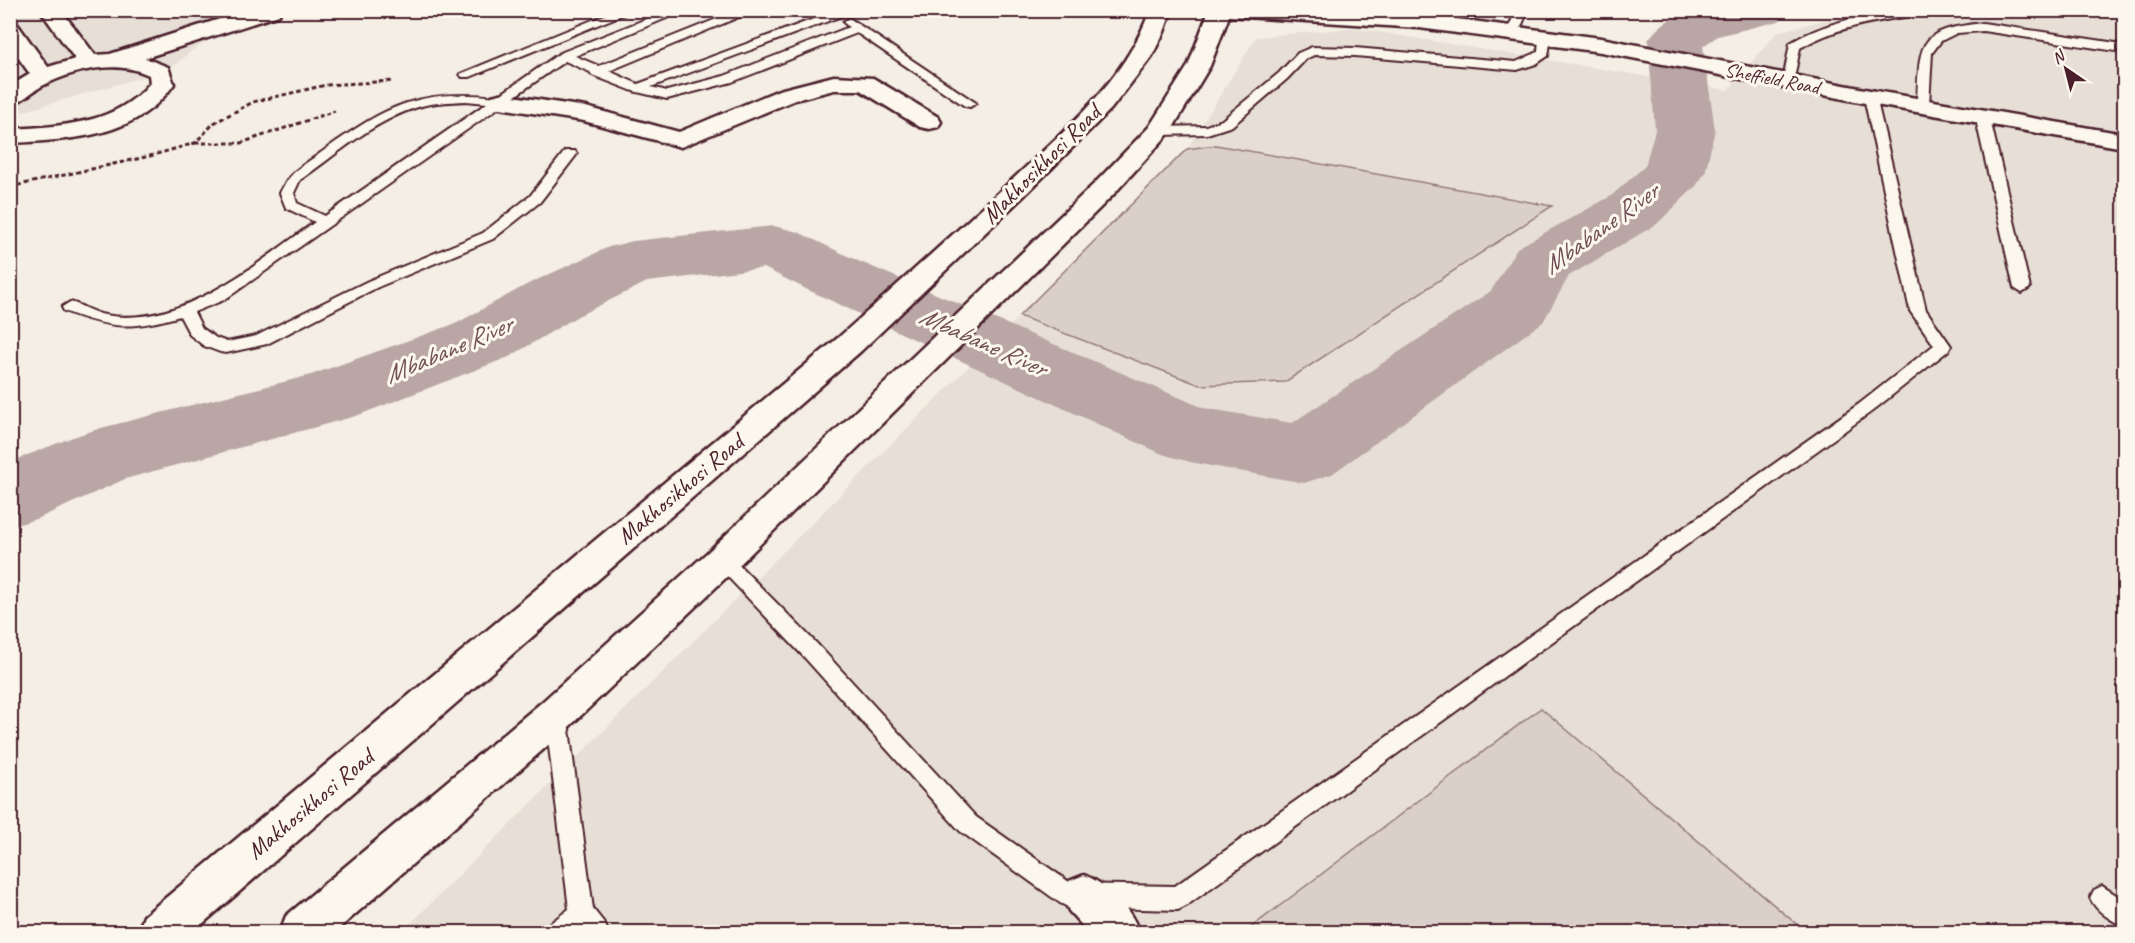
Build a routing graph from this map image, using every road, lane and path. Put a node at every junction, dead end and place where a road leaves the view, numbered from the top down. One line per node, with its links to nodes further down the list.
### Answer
1 (50, 10): 22 (main road)
2 (271, 10): 21 (main road)
3 (277, 10): 23 (main road)
4 (629, 10): 25 (lane)
5 (681, 10): 20 (lane)
6 (751, 10): 24 (lane)
7 (1161, 10): 55 (main road, Makhosikhosi Road)
8 (1220, 10): 39 (main road)
9 (1230, 10): 14 (main road, Sheffield Road)
10 (1522, 10): 17 (lane)
11 (1924, 10): 28 (lane)
12 (1371, 11): 14 (main road, Sheffield Road)
13 (835, 12): 15 (lane); 30 (lane)
14 (1419, 21): 17 (main road, Sheffield Road)
15 (858, 28): 30 (lane); 34 (lane)
16 (10, 30): 26 (main road)
17 (1513, 32): 18 (main road, Sheffield Road)
18 (1545, 37): 28 (main road, Sheffield Road); 39 (lane)
19 (2116, 47): 35 (lane)
20 (564, 56): 24 (lane); 33 (lane)
21 (114, 60): 22 (main road); 23 (main road)
22 (89, 63): 26 (main road)
23 (174, 69): 40 (main road)
24 (597, 72): 30 (lane)
25 (466, 74)
26 (40, 79): 29 (main road); 32 (main road)
27 (394, 81): 42 (path)
28 (1789, 81): 31 (main road, Sheffield Road)
29 (10, 88)
30 (638, 88)
31 (1870, 97): 35 (main road, Sheffield Road); 51 (lane)
32 (10, 98)
33 (500, 101): 38 (main road); 45 (lane); 45 (lane)
34 (970, 103)
35 (1923, 105): 37 (main road, Sheffield Road)
36 (339, 109): 42 (path)
37 (1982, 115): 41 (main road, Sheffield Road); 46 (lane)
38 (929, 122)
39 (1159, 131): 49 (main road)
40 (18, 134)
41 (2124, 141)
42 (195, 143): 44 (path)
43 (570, 154): 48 (lane)
44 (10, 187)
45 (326, 222): 48 (lane)
46 (2022, 288)
47 (69, 307): 48 (lane)
48 (185, 310)
49 (722, 560): 50 (main road); 51 (lane)
50 (556, 714): 54 (lane); 56 (main road)
51 (1084, 896): 58 (main road)
52 (2102, 898): 53 (lane)
53 (2124, 914)
54 (589, 923): 57 (lane)
55 (160, 933)
56 (302, 933)
57 (558, 933)
58 (1117, 933)

